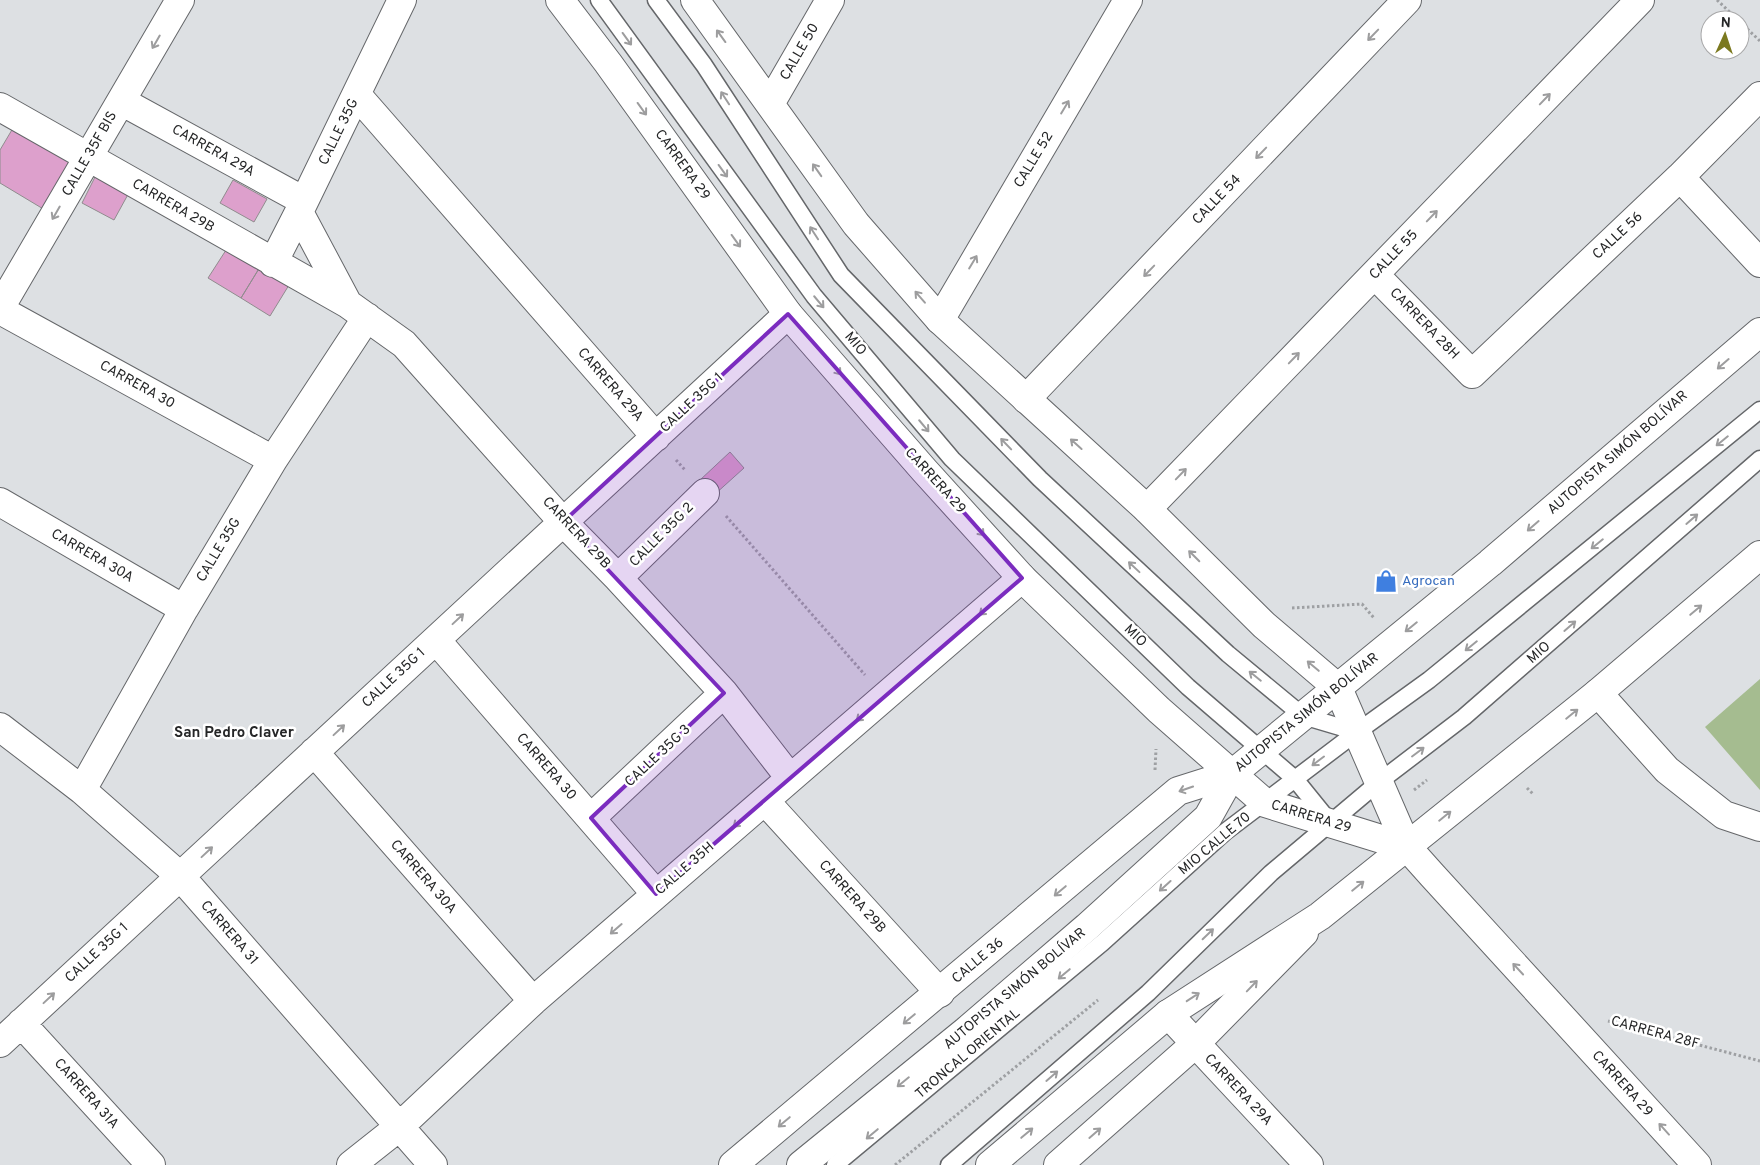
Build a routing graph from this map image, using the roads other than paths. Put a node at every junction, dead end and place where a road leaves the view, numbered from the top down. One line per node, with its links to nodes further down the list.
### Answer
1 (180, 0): 13 (main road, CALLE 35F BIS, one-way to 13)
2 (402, 0): 11 (main road, CALLE 35G)
3 (560, 0): 24 (main road, CARRERA 29, one-way to 24)
4 (599, 0): 48 (lane, MIO, one-way to 48)
5 (656, 0): 45 (lane, one-way to 5)
6 (695, 0): 14 (main road, CARRERA 29, one-way to 6)
7 (830, 0): 14 (main road, CALLE 50)
8 (1128, 0): 25 (main road, CALLE 52, one-way to 8)
9 (1407, 0): 28 (main road, CALLE 54, one-way to 28)
10 (1640, 0): 21 (main road, CALLE 55, one-way to 10)
11 (357, 95): 18 (main road, CALLE 35G); 30 (main road, CARRERA 29A)
12 (1760, 96): 17 (main road, CALLE 56)
13 (121, 101): 16 (main road, CALLE 35F BIS); 18 (main road, CARRERA 29A)
14 (770, 104): 25 (main road, CARRERA 29, one-way to 14)
15 (0, 107): 16 (main road, CARRERA 29B)
16 (88, 157): 19 (main road, CARRERA 29B); 22 (main road, CALLE 35F BIS, one-way to 22)
17 (1680, 177): 20 (main road); 27 (main road, CALLE 56)
18 (302, 207): 19 (main road, CALLE 35G); 23 (main road, CARRERA 29B)
19 (273, 262): 23 (main road, CARRERA 29B)
20 (1760, 263)
21 (1375, 275): 27 (main road, CARRERA 28H); 35 (main road, CALLE 55, one-way to 21)
22 (0, 309): 31 (main road, CARRERA 30)
23 (358, 310): 31 (main road, CALLE 35G); 36 (main road, CARRERA 29B)
24 (788, 314): 30 (main road, CALLE 35G 1); 39 (main road, CARRERA 29, one-way to 39)
25 (940, 320): 28 (main road, CARRERA 29)
26 (1760, 332): 42 (main road, AUTOPISTA SIMÓN BOLÍVAR, one-way to 42)
27 (1472, 374)
28 (1026, 399): 35 (main road, CARRERA 29, one-way to 28)
29 (1760, 410): 47 (lane, one-way to 47)
30 (656, 437): 36 (main road, CALLE 35G 1)
31 (274, 460): 40 (main road, CALLE 35G)
32 (1760, 460): 53 (lane, MIO, one-way to 32)
33 (705, 493): 38 (main road, CALLE 35G 2)
34 (0, 502): 40 (main road, CARRERA 30A)
35 (1147, 509): 42 (main road, CARRERA 29, one-way to 35)
36 (563, 522): 38 (main road, CARRERA 29B); 41 (main road, CALLE 35G 1, one-way to 36)
37 (1760, 555): 44 (main road, one-way to 37)
38 (618, 578): 43 (main road, CARRERA 29B)
39 (1022, 578): 50 (main road, CARRERA 29); 51 (main road, CALLE 35H, one-way to 51)
40 (184, 609): 54 (main road, CALLE 35G)
41 (436, 640): 49 (main road, CALLE 35G 1, one-way to 41); 57 (main road, CARRERA 30)
42 (1338, 688): 45 (main road, AUTOPISTA SIMÓN BOLÍVAR); 47 (main road, CARRERA 29)
43 (724, 693): 51 (main road, CARRERA 29B); 57 (main road, CALLE 35G 3)
44 (1598, 693): 59 (main road); 60 (main road, one-way to 44)
45 (1303, 716): 47 (lane); 48 (main road, AUTOPISTA SIMÓN BOLÍVAR)
46 (0, 727): 54 (main road, CARRERA 31)
47 (1357, 732): 52 (lane, MIO CALLE 70, one-way to 52); 53 (main road, CARRERA 29)
48 (1262, 750): 50 (main road, AUTOPISTA SIMÓN BOLÍVAR); 52 (lane, MIO)
49 (314, 752): 61 (main road, CALLE 35G 1, one-way to 49); 66 (main road, CARRERA 30A)
50 (1232, 774): 56 (main road, CARRERA 29); 65 (main road, CALLE 36, one-way to 65); 76 (main road, AUTOPISTA SIMÓN BOLÍVAR, one-way to 76)
51 (790, 778): 55 (main road, CALLE 35H)
52 (1295, 779): 56 (lane, MIO CALLE 70); 58 (lane, MIO)
53 (1379, 782): 58 (lane, MIO); 60 (main road, CARRERA 29)
54 (82, 790): 61 (main road, CARRERA 31)
55 (764, 801): 62 (main road, CALLE 35H, one-way to 62); 65 (main road, CARRERA 29B)
56 (1265, 803): 58 (main road, CARRERA 29); 64 (lane, MIO CALLE 70, one-way to 64)
57 (591, 818): 62 (main road, CARRERA 30)
58 (1330, 823): 60 (main road, CARRERA 29); 78 (lane, one-way to 58)
59 (1760, 827)
60 (1407, 847): 63 (main road, one-way to 60); 82 (main road, CARRERA 29, one-way to 60)
61 (180, 876): 68 (main road, CALLE 35G 1, one-way to 61); 71 (main road, CARRERA 31)
62 (656, 894): 66 (main road, CALLE 35H, one-way to 66)
63 (1320, 916): 67 (main road, one-way to 63); 70 (main road, one-way to 63)
64 (1102, 943): 77 (lane, TRONCAL ORIENTAL, one-way to 77)
65 (940, 993): 75 (main road, CALLE 36, one-way to 75)
66 (532, 1001): 71 (main road, CALLE 35H)
67 (1168, 1014): 70 (main road, CARRERA 29A); 79 (main road, one-way to 67)
68 (21, 1023): 69 (main road, CALLE 35G 1); 72 (main road, CARRERA 31A)
69 (0, 1043)
70 (1195, 1044): 80 (main road, one-way to 70); 81 (main road, CARRERA 29A)
71 (399, 1127): 73 (main road, CALLE 35H); 74 (main road, CARRERA 31)
72 (151, 1165)
73 (351, 1165)
74 (433, 1165)
75 (733, 1165)
76 (801, 1165)
77 (835, 1165)
78 (949, 1165)
79 (990, 1165)
80 (1058, 1165)
81 (1309, 1165)
82 (1697, 1165)

